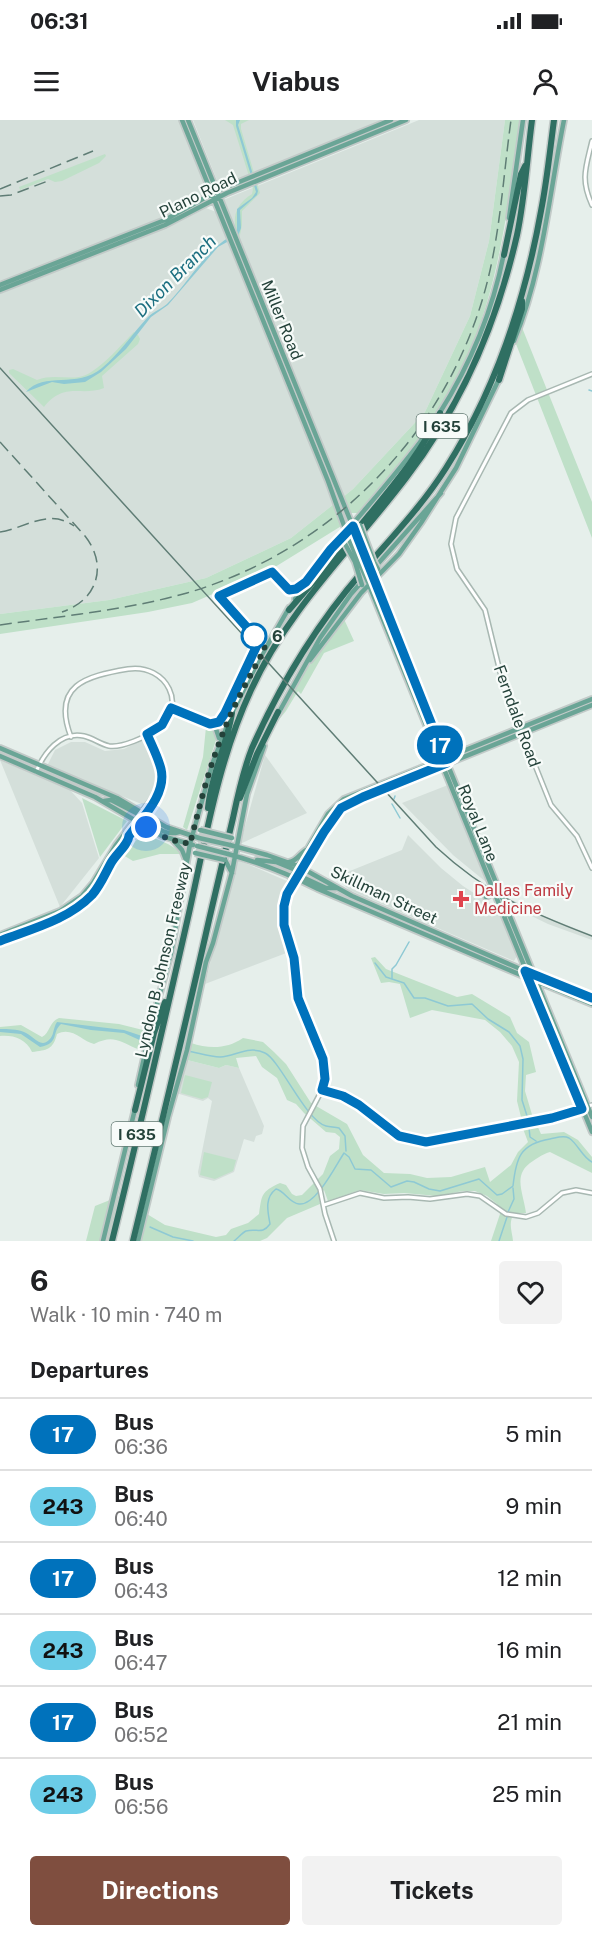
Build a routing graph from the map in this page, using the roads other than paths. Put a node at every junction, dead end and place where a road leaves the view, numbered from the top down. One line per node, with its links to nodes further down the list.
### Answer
1 (182, 120): 10 (main road, Miller Road)
2 (188, 120): 10 (main road, Miller Road)
3 (391, 120): 11 (main road, Plano Road)
4 (406, 120): 11 (main road, Plano Road)
5 (523, 120): 16 (main road)
6 (532, 120): 12 (highway, Lyndon B Johnson Freeway / I 635)
7 (554, 120): 19 (highway, I 635)
8 (564, 120): 21 (main road)
9 (592, 141): 14 (street)
10 (196, 147): 13 (main road, Miller Road)
11 (314, 154): 13 (main road, Plano Road)
12 (528, 160): 16 (highway); 62 (highway, Lyndon B Johnson Freeway / I 635)
13 (216, 195): 15 (main road, Miller Road); 17 (main road, Plano Road); 18 (main road, Plano Road)
14 (592, 205)
15 (235, 243): 24 (main road, Miller Road); 26 (main road, Miller Road)
16 (504, 255): 22 (main road)
17 (0, 285)
18 (0, 290)
19 (521, 296): 21 (highway); 55 (highway, I 635)
20 (592, 374): 42 (street, Ferndale Road)
21 (499, 380): 23 (main road)
22 (440, 413): 25 (main road); 35 (highway)
23 (441, 493): 30 (main road); 37 (main road)
24 (348, 514): 25 (main road); 27 (main road, Miller Road)
25 (360, 516): 27 (main road); 30 (main road, bridge)
26 (343, 522): 28 (main road, Royal Lane)
27 (354, 527): 28 (main road); 31 (main road, Royal Lane, bridge)
28 (347, 535): 29 (main road); 32 (main road, Royal Lane, bridge)
29 (341, 542): 32 (main road, bridge); 35 (main road)
30 (380, 569): 31 (main road)
31 (374, 577): 32 (main road); 36 (main road, Royal Lane)
32 (366, 584): 33 (main road); 34 (main road, Royal Lane)
33 (361, 593): 34 (main road); 37 (main road)
34 (374, 597): 36 (main road, Royal Lane)
35 (289, 610): 41 (main road)
36 (388, 623): 48 (main road, Royal Lane)
37 (301, 672): 40 (main road)
38 (592, 699): 42 (main road)
39 (592, 705): 42 (main road)
40 (278, 712): 55 (highway); 60 (main road)
41 (232, 713): 45 (main road); 45 (main road); 62 (highway)
42 (521, 731): 48 (main road); 74 (street, Ferndale Road)
43 (147, 734): 44 (street); 44 (street); 57 (street)
44 (71, 737): 49 (street)
45 (219, 741): 58 (main road)
46 (0, 748): 49 (main road, Skillman Street)
47 (0, 756): 50 (main road, Skillman Street)
48 (444, 762): 51 (main road); 77 (main road, Royal Lane); 82 (main road, Royal Lane)
49 (39, 765): 50 (street); 52 (main road, Skillman Street)
50 (36, 772): 53 (main road, Skillman Street)
51 (392, 782): 68 (main road); 76 (main road)
52 (108, 795): 53 (main road); 57 (main road, Skillman Street)
53 (95, 797): 54 (main road, Skillman Street)
54 (102, 801): 56 (main road, Skillman Street); 57 (main road)
55 (236, 806): 92 (highway, I 635)
56 (125, 813): 57 (main road, Skillman Street); 61 (main road)
57 (140, 817): 59 (main road, Skillman Street); 61 (main road); 63 (main road, Skillman Street); 64 (main road)
58 (196, 820): 62 (main road); 63 (main road)
59 (146, 827): 64 (main road); 65 (main road, Skillman Street)
60 (241, 827): 62 (main road, bridge); 67 (main road)
61 (128, 829): 69 (main road)
62 (203, 831): 90 (highway, Lyndon B Johnson Freeway / I 635)
63 (192, 837): 66 (main road); 67 (main road, Skillman Street, bridge)
64 (128, 840): 69 (main road)
65 (173, 840): 66 (main road, Skillman Street); 72 (main road)
66 (190, 844): 70 (main road, Skillman Street, bridge); 72 (main road)
67 (237, 847): 70 (main road); 73 (main road, Skillman Street)
68 (308, 849): 73 (main road); 76 (main road)
69 (114, 853): 80 (main road); 81 (main road)
70 (235, 856): 71 (main road, Skillman Street); 75 (main road)
71 (251, 861): 75 (main road); 76 (main road, Skillman Street)
72 (187, 862): 75 (main road, bridge); 99 (main road)
73 (289, 862): 76 (main road, Skillman Street)
74 (592, 868)
75 (232, 872): 96 (main road)
76 (297, 873): 86 (main road, Skillman Street); 88 (main road, Skillman Street); 97 (street)
77 (490, 882): 78 (main road); 79 (main road, Royal Lane)
78 (486, 897)
79 (498, 903): 82 (main road); 85 (main road, Royal Lane)
80 (60, 911): 81 (main road); 83 (main road)
81 (54, 920): 84 (main road)
82 (515, 930): 88 (main road, Royal Lane)
83 (0, 935)
84 (0, 941)
85 (519, 955): 86 (main road); 87 (main road, Royal Lane)
86 (510, 964): 87 (main road, Skillman Street)
87 (525, 971): 88 (main road, Royal Lane)
88 (531, 976): 89 (main road, Skillman Street); 94 (main road, Skillman Street); 98 (main road, Royal Lane)
89 (535, 980): 91 (main road, Skillman Street); 93 (main road, Royal Lane)
90 (171, 985): 99 (highway); 105 (highway, Lyndon B Johnson Freeway / I 635)
91 (550, 987): 93 (main road); 95 (main road, Skillman Street)
92 (192, 995): 96 (highway); 106 (highway)
93 (542, 997): 98 (main road, Royal Lane)
94 (592, 998)
95 (592, 1004)
96 (181, 1070): 107 (main road)
97 (322, 1090): 98 (street); 103 (street)
98 (587, 1107): 100 (main road, Royal Lane); 101 (main road, Royal Lane)
99 (135, 1110): 104 (main road)
100 (592, 1117)
101 (592, 1132)
102 (592, 1193): 103 (street)
103 (323, 1205): 108 (street)
104 (103, 1241)
105 (112, 1241)
106 (133, 1241)
107 (138, 1241)
108 (334, 1241)

